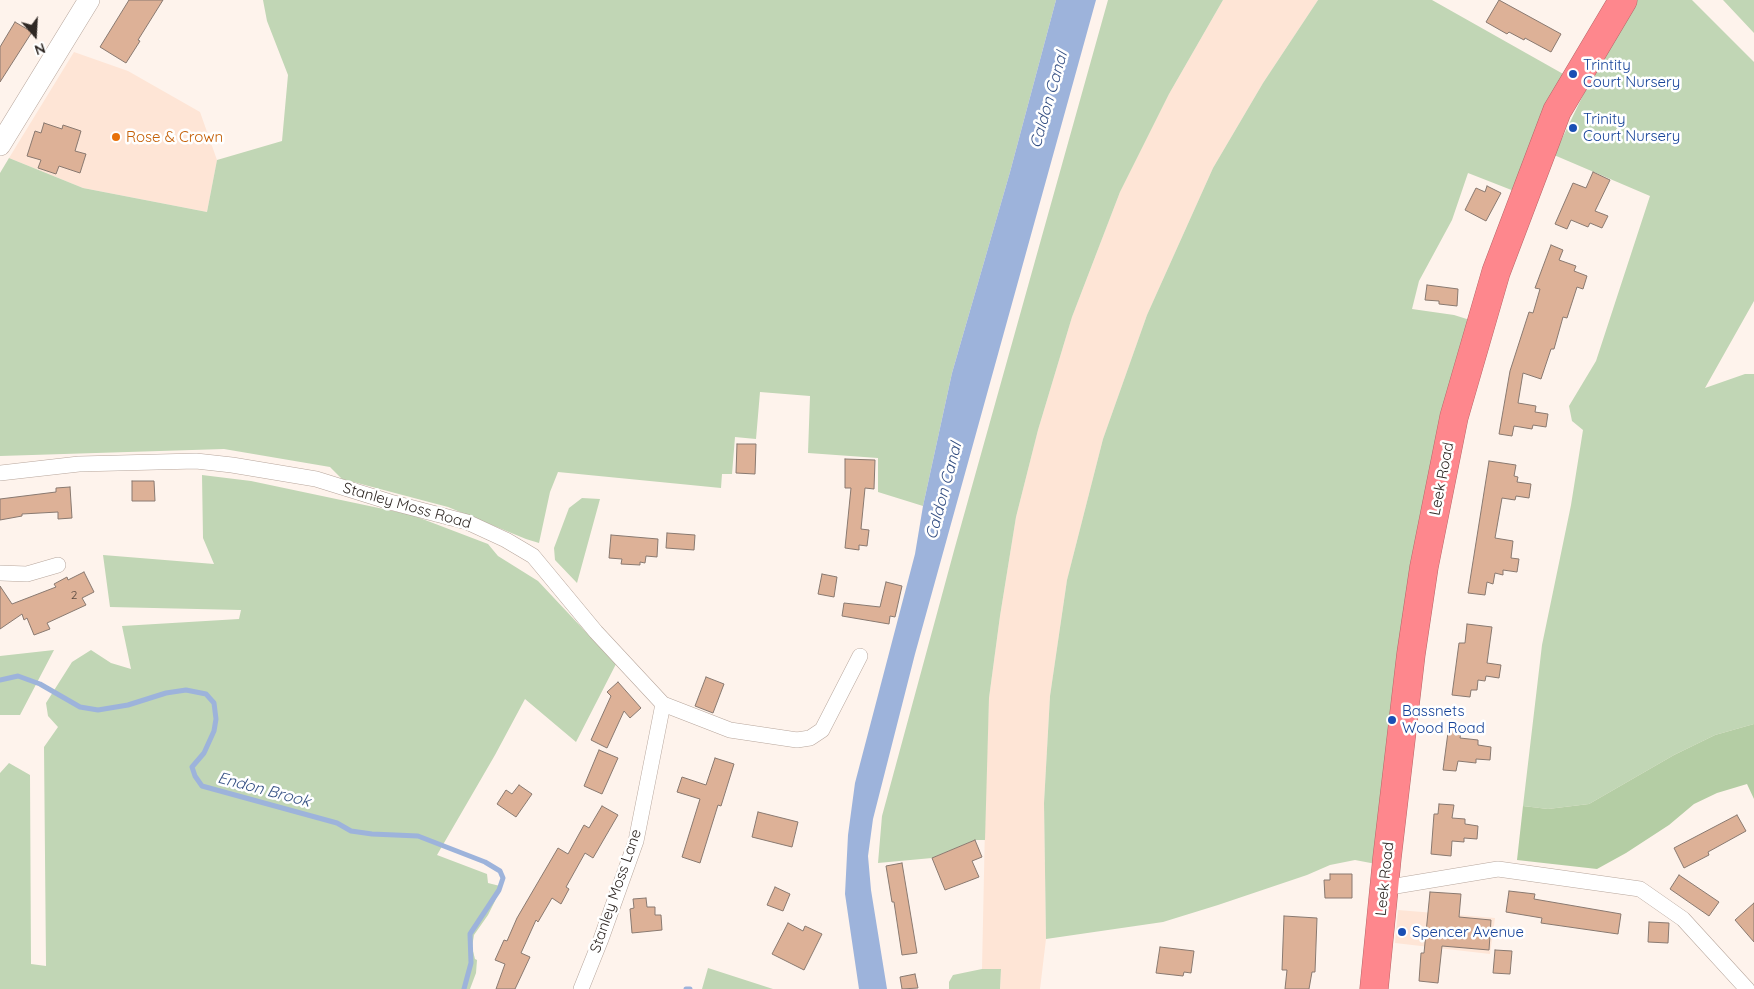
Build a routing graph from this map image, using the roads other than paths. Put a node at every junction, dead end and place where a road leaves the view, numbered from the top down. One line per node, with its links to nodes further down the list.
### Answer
1 (89, 0): 3 (street)
2 (1623, 0): 9 (highway, Leek Road)
3 (0, 145)
4 (0, 473): 8 (street, Stanley Moss Road)
5 (58, 566): 6 (street)
6 (0, 573)
7 (860, 656): 8 (street, Stanley Moss Road)
8 (664, 704): 10 (street, Stanley Moss Lane)
9 (1384, 888): 11 (highway, Leek Road); 12 (street)
10 (581, 989)
11 (1374, 989)
12 (1748, 989)

